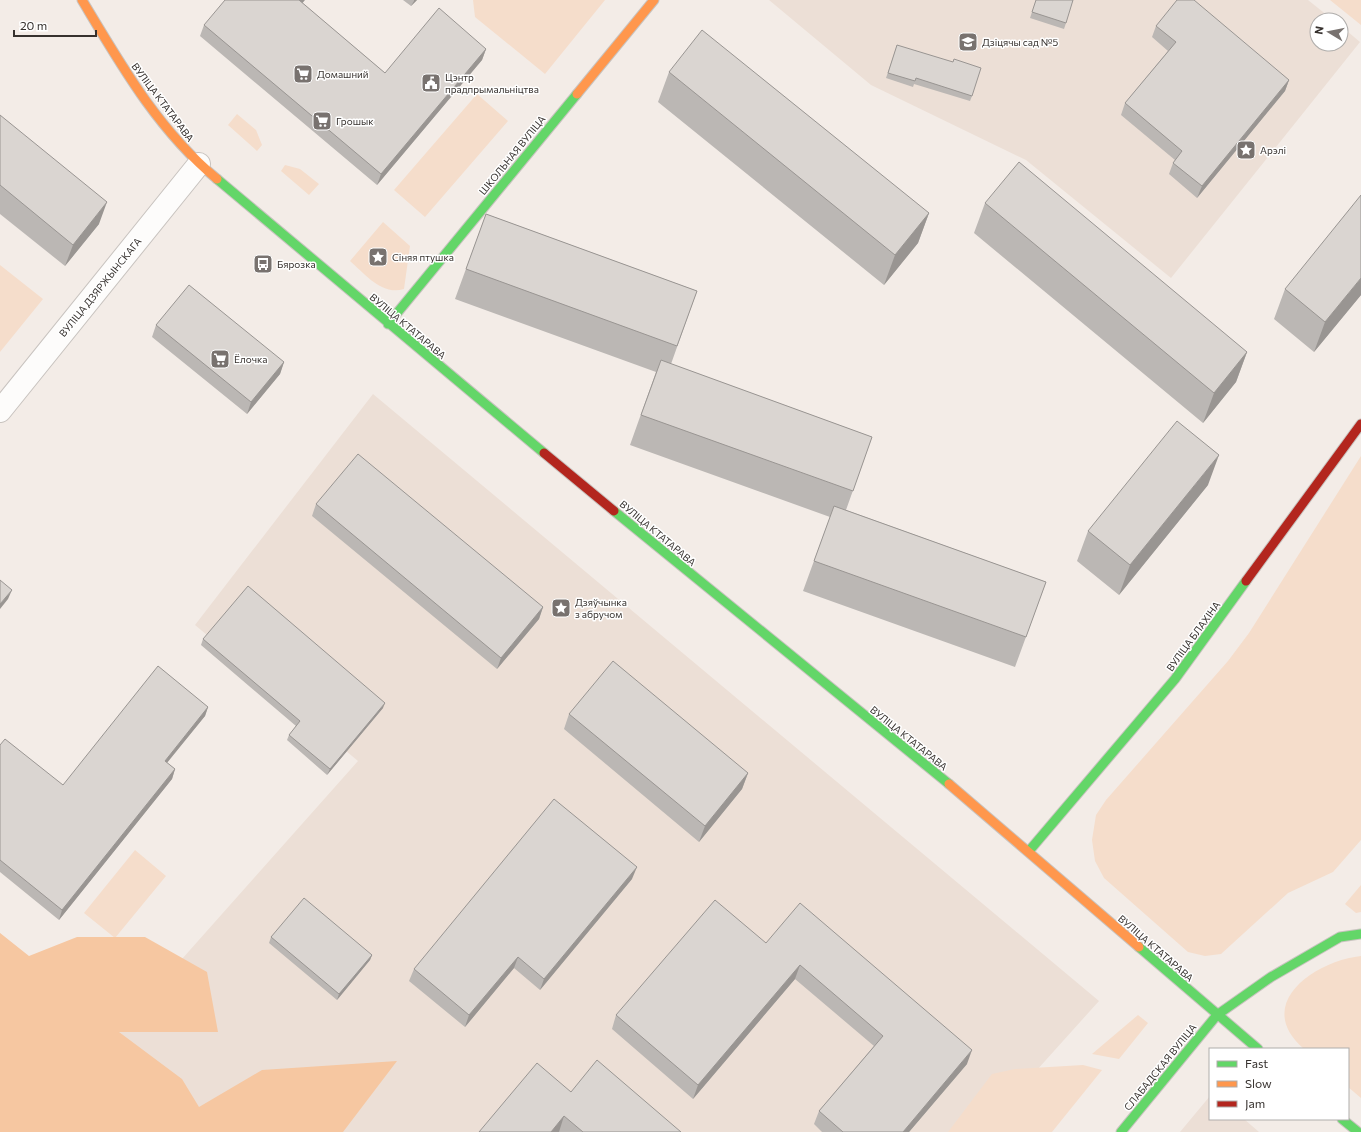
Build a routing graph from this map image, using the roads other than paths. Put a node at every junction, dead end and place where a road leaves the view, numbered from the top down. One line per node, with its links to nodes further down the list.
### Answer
1 (82, 0): 3 (main road, ВУЛІЦА КТАТАРАВА)
2 (654, 0): 4 (main road, ШКОЛЬНАЯ ВУЛІЦА)
3 (200, 164): 4 (main road, ВУЛІЦА КТАТАРАВА); 5 (street, ВУЛІЦА ДЗЯРЖЫНСКАГА)
4 (388, 324): 7 (main road, ВУЛІЦА КТАТАРАВА)
5 (0, 411)
6 (1361, 424): 7 (main road, ВУЛІЦА БЛАХІНА)
7 (1029, 851): 9 (main road, ВУЛІЦА КТАТАРАВА)
8 (1361, 934): 9 (main road, СЛАБАДСКАЯ ВУЛІЦА)
9 (1217, 1015): 10 (main road, ВУЛІЦА КТАТАРАВА); 12 (main road, СЛАБАДСКАЯ ВУЛІЦА)
10 (1257, 1048)
11 (1343, 1120): 13 (main road)
12 (1121, 1132)
13 (1358, 1132)

